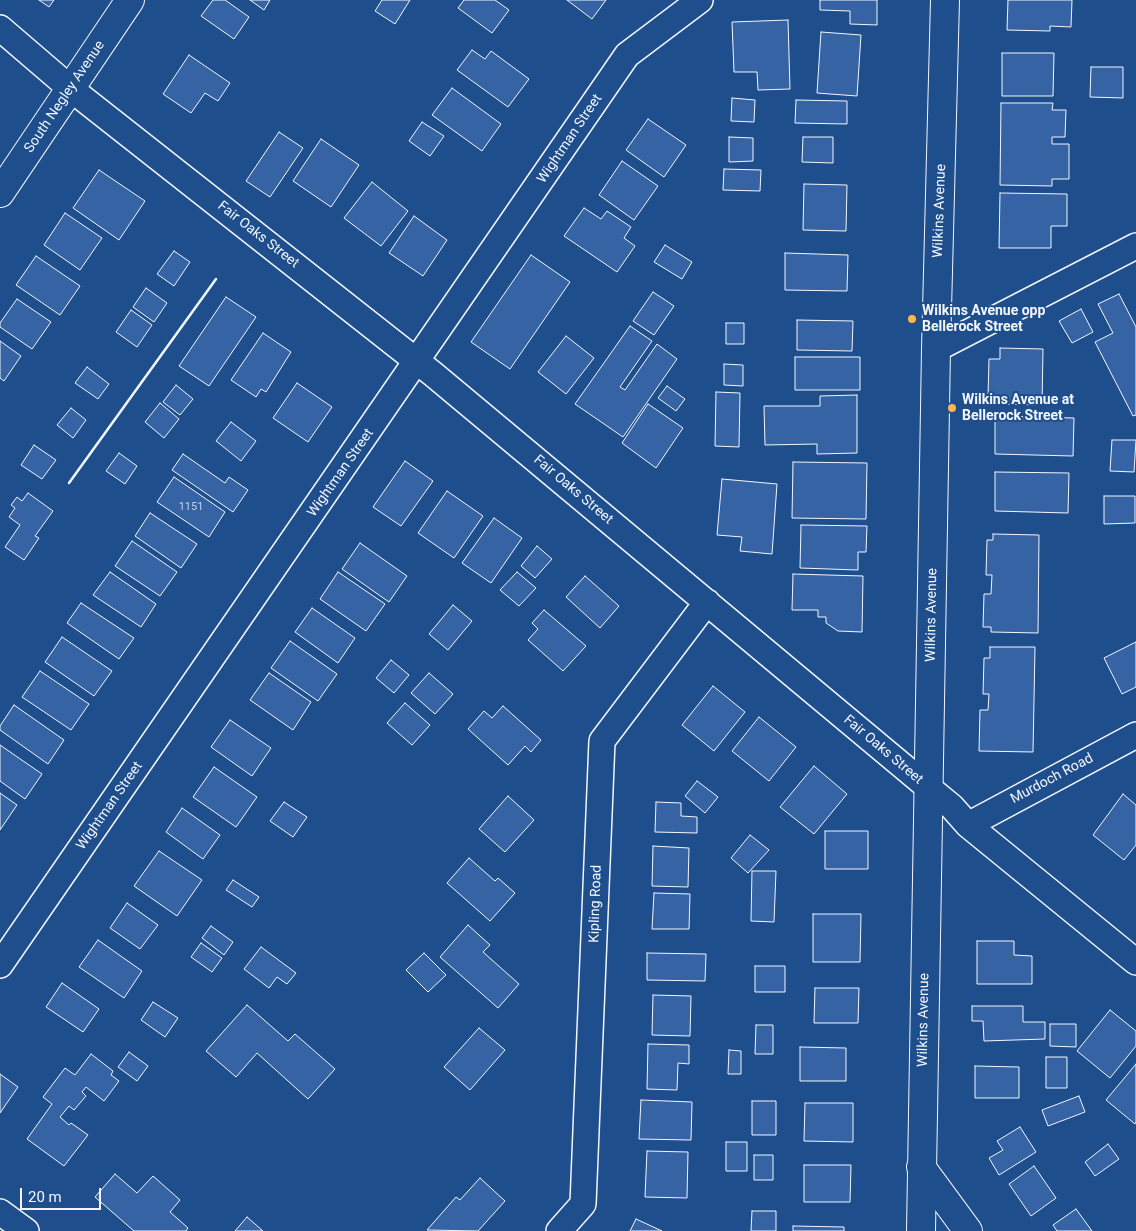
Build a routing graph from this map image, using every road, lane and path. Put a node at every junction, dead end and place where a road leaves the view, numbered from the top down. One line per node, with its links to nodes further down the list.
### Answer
1 (130, 0): 5 (main road, South Negley Avenue)
2 (700, 0): 9 (street, Wightman Street)
3 (945, 0): 8 (main road, Wilkins Avenue)
4 (0, 28): 5 (street, Fair Oaks Street)
5 (71, 89): 6 (main road, South Negley Avenue); 9 (street, Fair Oaks Street)
6 (0, 193)
7 (1136, 246): 8 (street)
8 (936, 349): 12 (main road, Wilkins Avenue)
9 (418, 361): 10 (street, Fair Oaks Street); 15 (street, Wightman Street)
10 (707, 602): 12 (street, Fair Oaks Street); 19 (street, Kipling Road)
11 (1136, 735): 13 (street, Murdoch Road)
12 (929, 788): 13 (street, Fair Oaks Street); 16 (main road, Wilkins Avenue)
13 (968, 825): 14 (street, Fair Oaks Street)
14 (1136, 962)
15 (0, 965)
16 (921, 1167): 20 (main road, Wilkins Avenue); 21 (main road)
17 (0, 1212): 18 (street)
18 (26, 1231)
19 (559, 1231)
20 (921, 1231)
21 (968, 1231)

